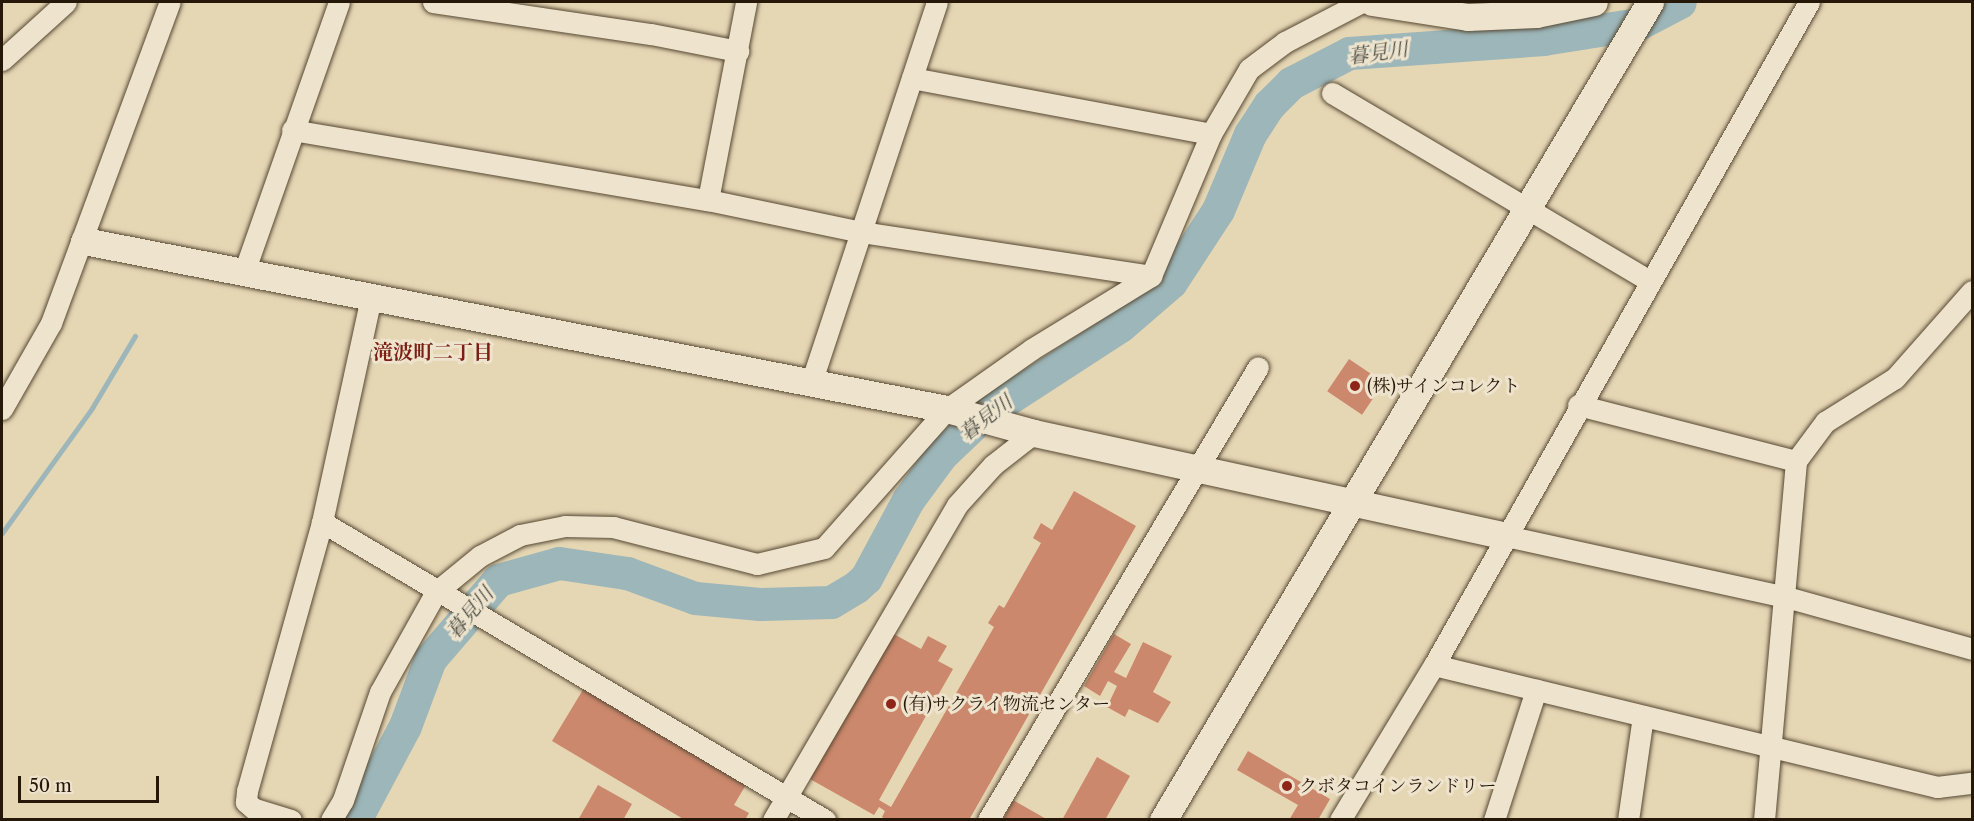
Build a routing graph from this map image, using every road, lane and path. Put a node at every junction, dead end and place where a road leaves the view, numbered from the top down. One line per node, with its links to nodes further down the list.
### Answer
1 (66, 2): 13 (street)
2 (170, 2): 21 (street)
3 (339, 2): 16 (street)
4 (433, 2): 12 (street)
5 (746, 2): 12 (street)
6 (937, 2): 14 (street)
7 (1362, 2): 17 (street)
8 (1372, 2): 9 (street)
9 (1594, 2)
10 (1650, 2): 19 (street)
11 (1809, 2): 24 (street)
12 (738, 51): 18 (street)
13 (2, 60)
14 (912, 78): 17 (street); 20 (street)
15 (1332, 93): 19 (street)
16 (292, 130): 18 (street); 22 (street)
17 (1211, 134): 23 (street)
18 (708, 200): 20 (street)
19 (1528, 208): 24 (street); 35 (street)
20 (861, 232): 23 (street); 28 (street)
21 (84, 241): 22 (street); 30 (street)
22 (244, 272): 26 (street)
23 (1151, 276): 31 (street)
24 (1648, 280): 29 (street)
25 (1972, 291): 33 (street)
26 (371, 297): 28 (street); 36 (street)
27 (1258, 367): 34 (street)
28 (811, 383): 31 (street)
29 (1578, 405): 33 (street); 37 (street)
30 (2, 409)
31 (947, 409): 32 (street); 38 (street)
32 (1029, 432): 34 (street); 46 (street)
33 (1796, 461): 39 (street)
34 (1198, 468): 35 (street); 51 (street)
35 (1350, 503): 37 (street); 52 (street)
36 (322, 522): 38 (street); 47 (street)
37 (1506, 536): 39 (street); 41 (street)
38 (436, 592): 46 (street); 48 (street)
39 (1786, 597): 40 (street); 44 (street)
40 (1972, 649)
41 (1434, 665): 42 (street); 53 (street)
42 (1536, 690): 43 (street); 54 (street)
43 (1643, 716): 44 (street); 55 (street)
44 (1770, 747): 45 (street); 56 (street)
45 (1972, 783)
46 (786, 796): 49 (street); 50 (street)
47 (291, 819)
48 (332, 819)
49 (772, 819)
50 (825, 819)
51 (988, 819)
52 (1163, 819)
53 (1340, 819)
54 (1494, 819)
55 (1628, 819)
56 (1764, 819)

